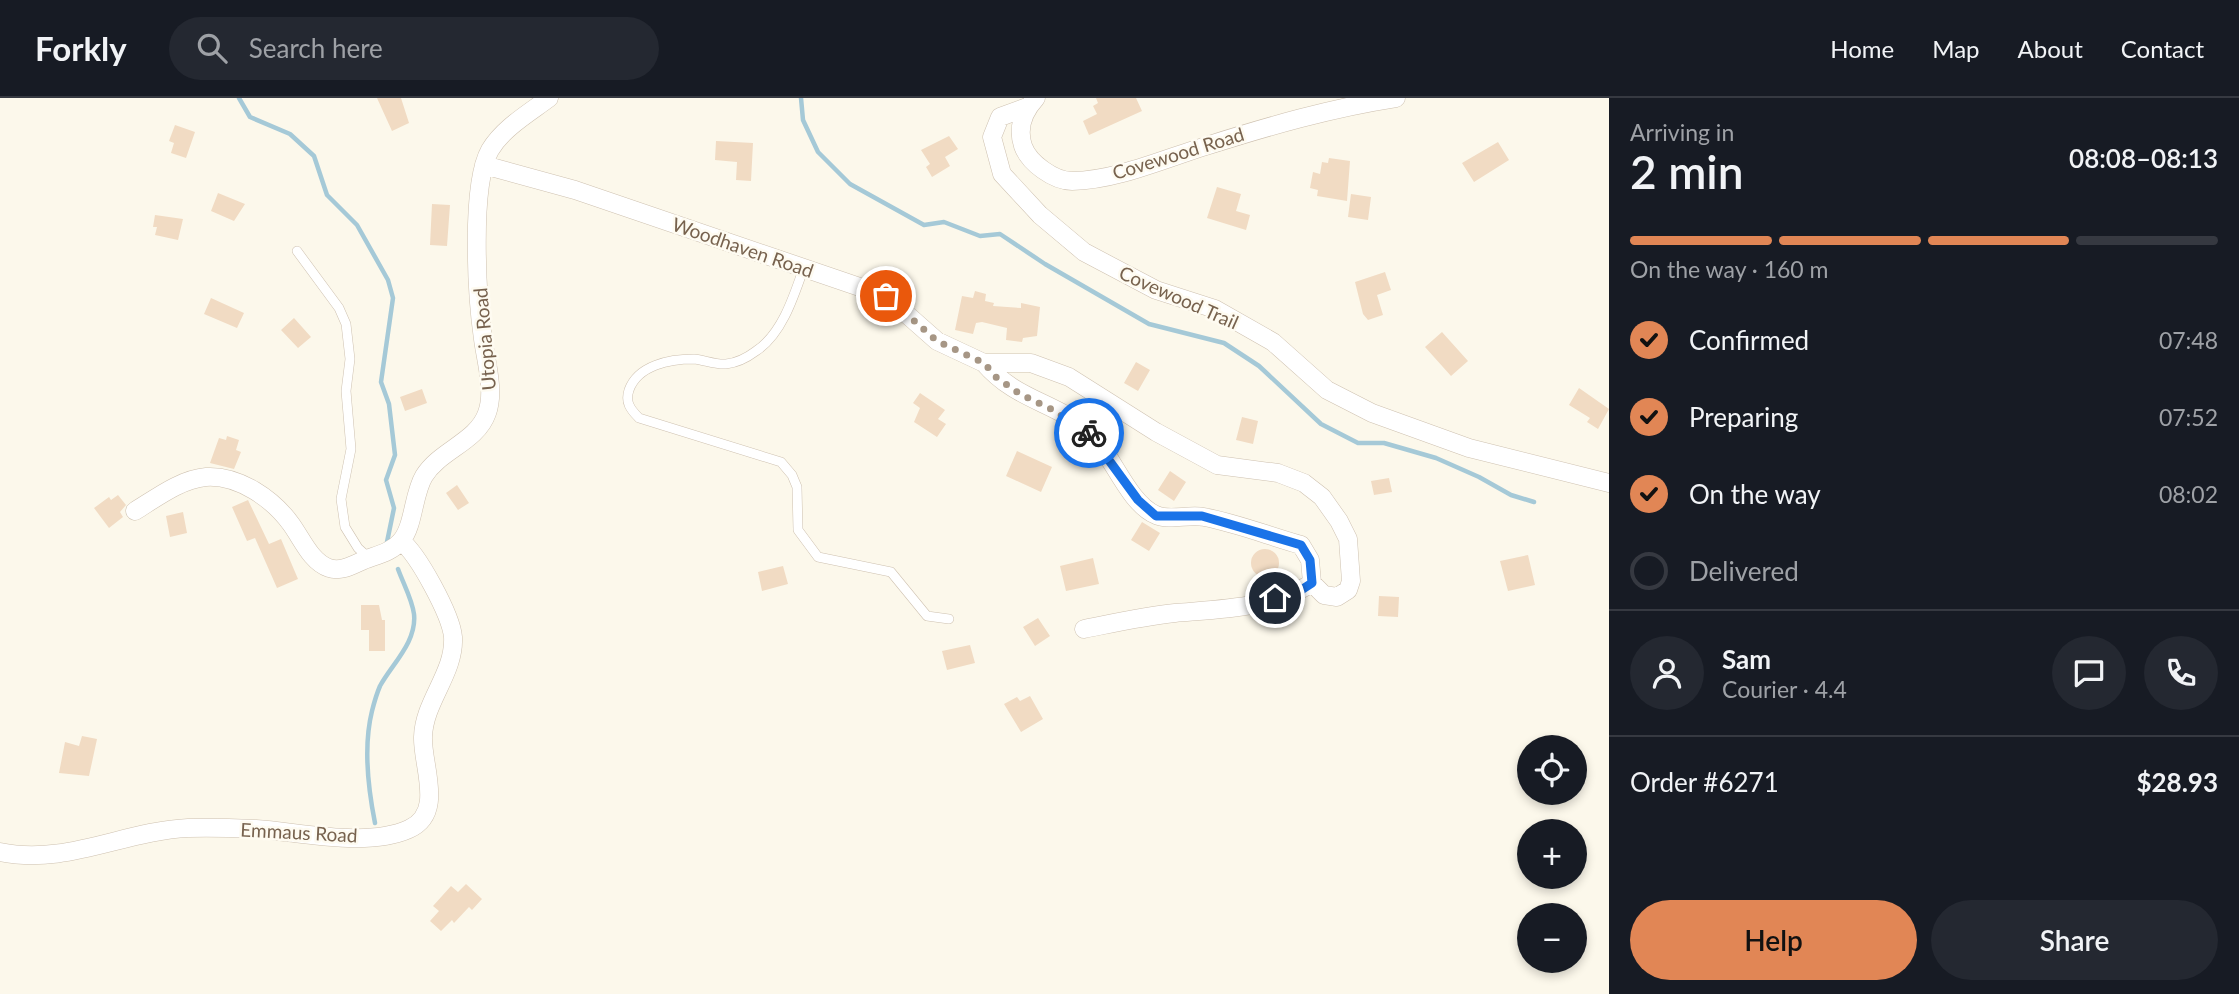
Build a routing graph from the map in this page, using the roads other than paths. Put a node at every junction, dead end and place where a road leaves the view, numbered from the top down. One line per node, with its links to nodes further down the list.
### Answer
1 (550, 98): 4 (street, Utopia Road)
2 (1396, 98): 3 (street, Covewood Road)
3 (1032, 103): 8 (street, Covewood Trail)
4 (484, 164): 6 (street, Woodhaven Road); 10 (street, Utopia Road)
5 (298, 251): 11 (lane)
6 (804, 267): 7 (street, Woodhaven Road); 13 (lane)
7 (984, 363): 12 (street, Woodhaven Road); 12 (street, Woodhaven Road)
8 (1609, 483)
9 (135, 512): 11 (street)
10 (401, 541): 11 (street); 15 (street, Emmaus Road)
11 (369, 558)
12 (1312, 583): 14 (street)
13 (950, 619)
14 (1084, 629)
15 (0, 852)

